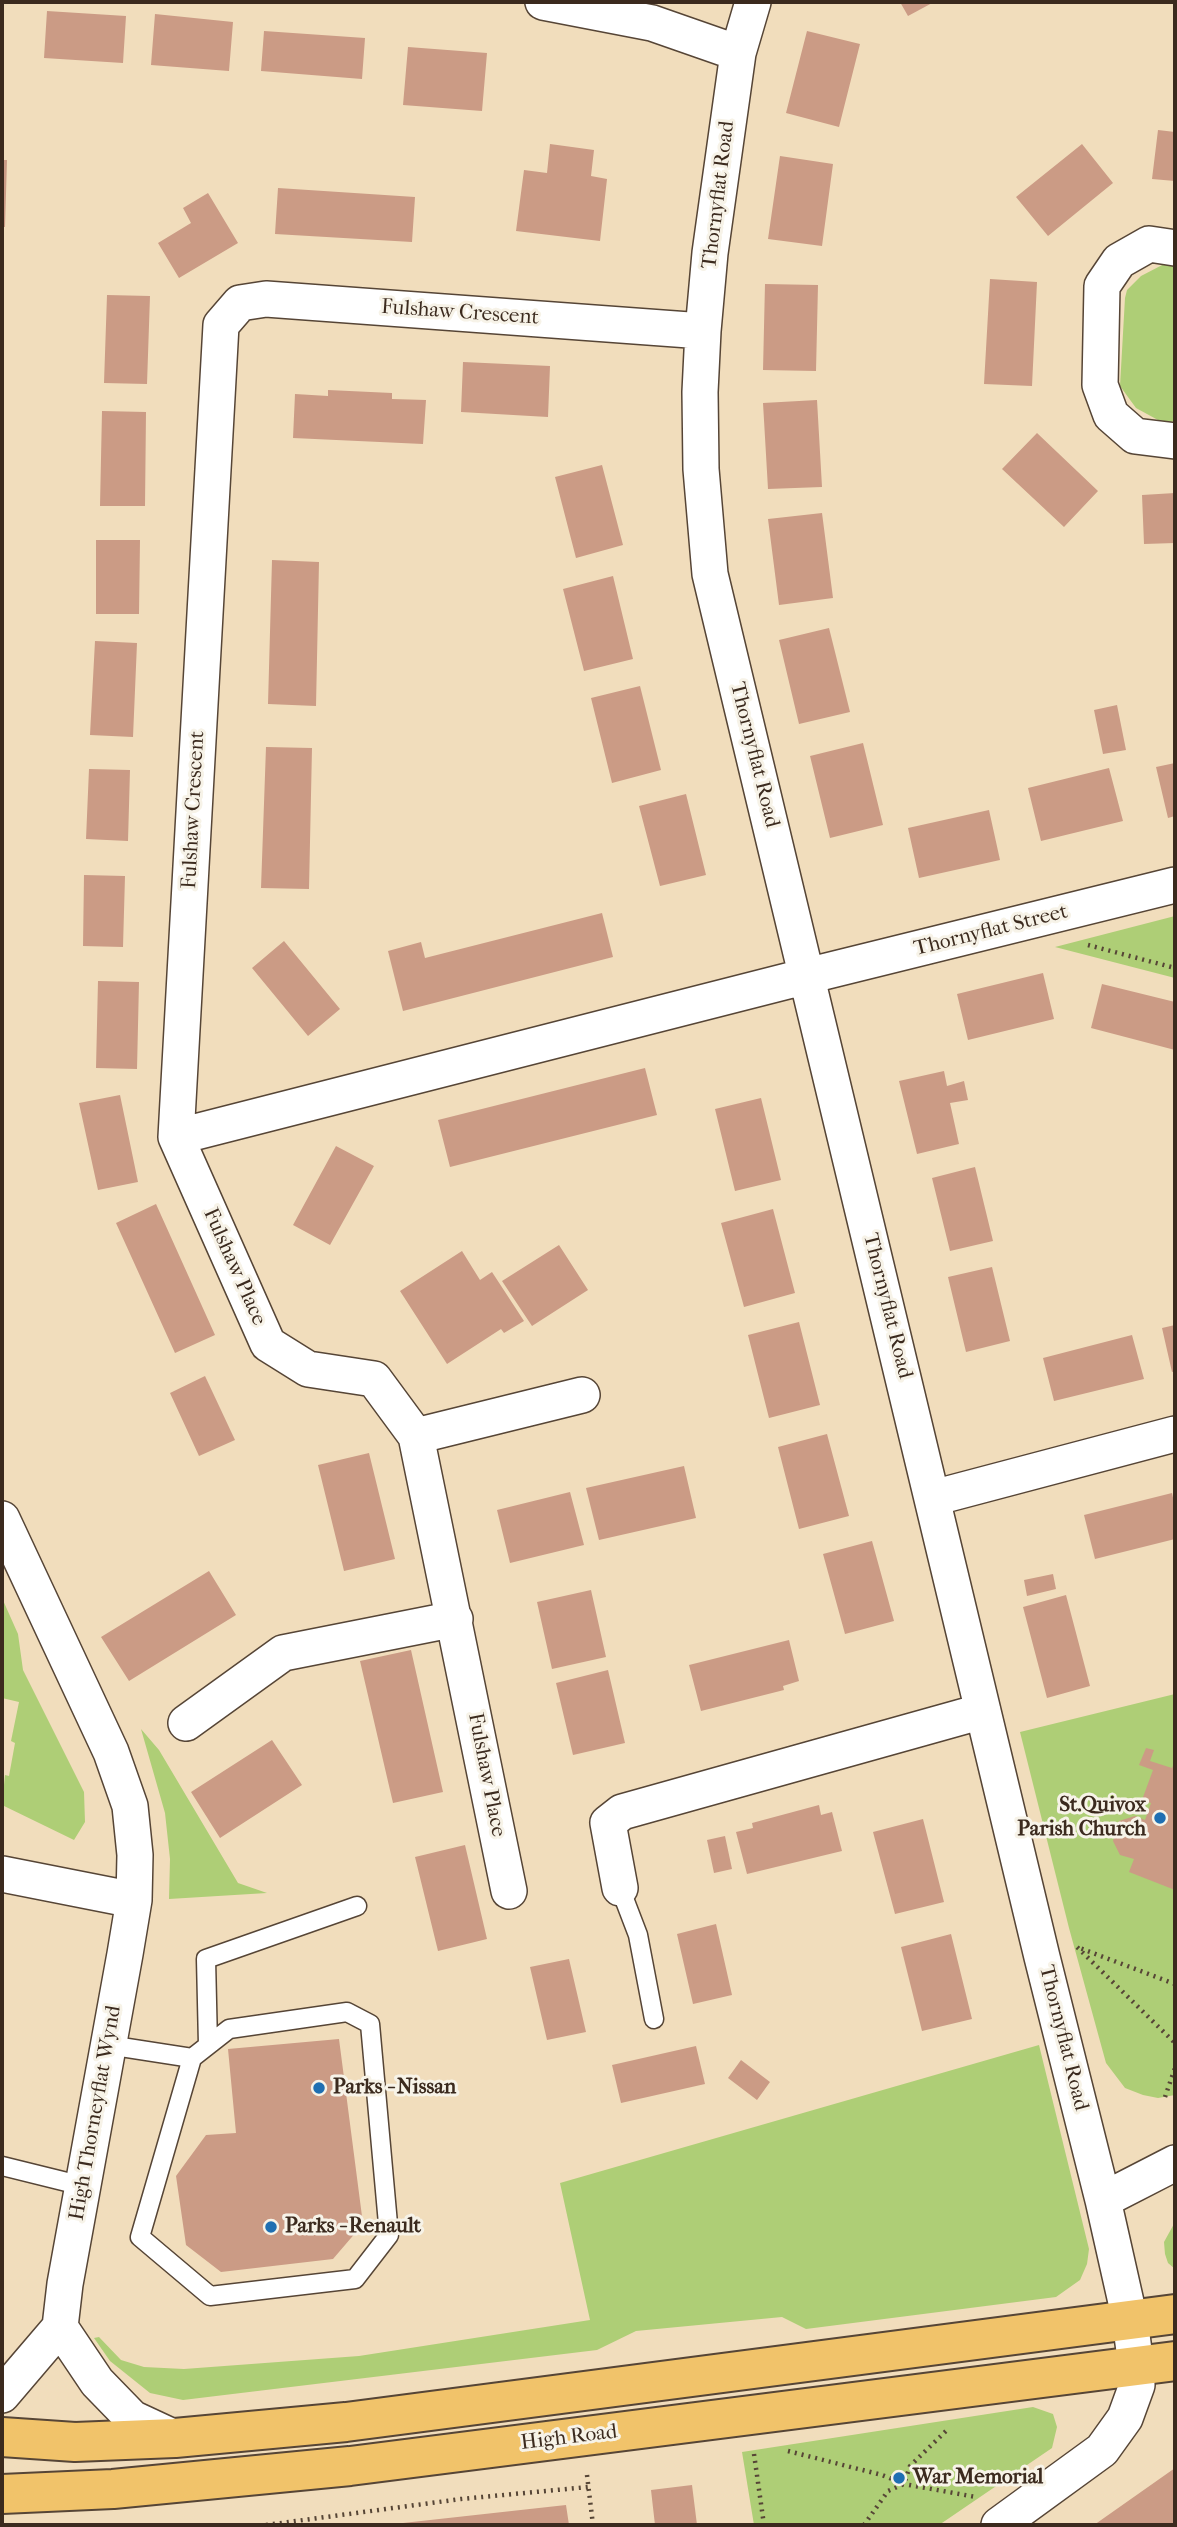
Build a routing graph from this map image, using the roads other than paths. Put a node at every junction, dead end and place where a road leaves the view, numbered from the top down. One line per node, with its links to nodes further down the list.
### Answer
1 (543, 2): 3 (street)
2 (753, 2): 3 (street, Thornyflat Road)
3 (738, 53): 5 (street, Thornyflat Road)
4 (1175, 247): 6 (street)
5 (703, 331): 8 (street, Thornyflat Road); 9 (street, Fulshaw Crescent)
6 (1175, 441)
7 (1175, 885): 8 (street, Thornyflat Street)
8 (807, 976): 9 (street); 13 (street, Thornyflat Road)
9 (176, 1137): 12 (street, Fulshaw Place)
10 (582, 1395): 12 (street)
11 (1175, 1434): 13 (street)
12 (416, 1436): 15 (street, Fulshaw Place)
13 (933, 1498): 16 (street, Thornyflat Road)
14 (2, 1519): 21 (street, High Thorneyflat Wynd)
15 (454, 1619): 17 (street); 20 (street, Fulshaw Place)
16 (983, 1711): 19 (street); 30 (street, Thornyflat Road)
17 (186, 1723)
18 (2, 1874): 21 (street)
19 (620, 1888): 23 (lane)
20 (509, 1891)
21 (134, 1900): 24 (street, High Thorneyflat Wynd)
22 (357, 1906): 25 (lane)
23 (654, 2019)
24 (108, 2045): 26 (lane); 29 (street, High Thorneyflat Wynd)
25 (208, 2045): 26 (lane); 26 (lane)
26 (192, 2058)
27 (1175, 2162): 30 (street)
28 (2, 2166): 29 (lane)
29 (83, 2186): 33 (street, High Thorneyflat Wynd)
30 (1103, 2200): 32 (street, Thornyflat Road)
31 (1175, 2314): 32 (main road)
32 (1130, 2320): 35 (street, Thornyflat Road); 38 (main road)
33 (60, 2327): 36 (street); 38 (street)
34 (1175, 2361): 35 (main road, High Road)
35 (1136, 2366): 39 (main road, High Road); 40 (street, Thornyflat Road)
36 (2, 2395)
37 (2, 2437): 38 (main road)
38 (176, 2438)
39 (2, 2494)
40 (1002, 2523)

